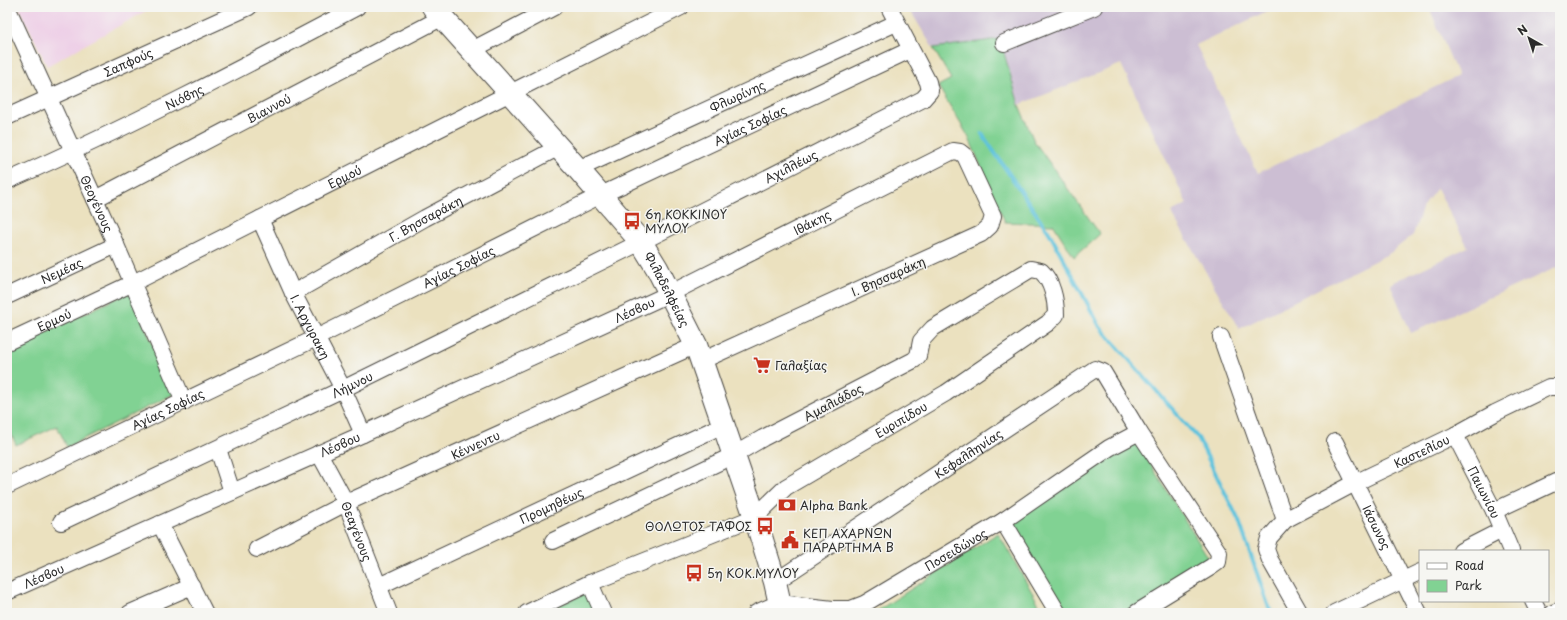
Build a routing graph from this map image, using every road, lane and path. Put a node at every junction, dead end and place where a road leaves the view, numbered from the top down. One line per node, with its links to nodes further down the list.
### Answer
1 (7, 7): 14 (street, Θεογένους)
2 (249, 7): 14 (street, Σαπφούς)
3 (358, 7): 18 (street, Νιόβης)
4 (554, 7): 11 (street)
5 (682, 7): 13 (street, Ερμού)
6 (889, 7): 9 (street)
7 (1094, 7): 10 (street)
8 (439, 11): 11 (main road, Φιλαδελφείας); 22 (street, Βιαννού)
9 (896, 23): 12 (street); 19 (street, Φλωρίνης)
10 (1004, 43)
11 (472, 50): 13 (main road, Φιλαδελφείας)
12 (910, 50): 21 (street, Αγίας Σοφίας); 24 (street, Αχιλλέως)
13 (509, 94): 16 (main road, Φιλαδελφείας); 23 (street, Ερμού)
14 (49, 100): 15 (street, Σαπφούς); 18 (street, Θεογένους)
15 (7, 118)
16 (558, 147): 19 (main road, Φιλαδελφείας); 27 (street, Γ. Βησσαράκη)
17 (953, 151): 28 (street, Ιθάκης); 34 (street, Ι. Βησσαράκη)
18 (73, 152): 20 (street, Νιόβης); 22 (street, Θεογένους)
19 (578, 169): 21 (main road, Φιλαδελφείας)
20 (7, 181)
21 (601, 196): 24 (main road, Φιλαδελφείας); 32 (street, Αγίας Σοφίας)
22 (95, 199): 25 (street, Θεογένους)
23 (260, 219): 26 (street, Ερμού); 27 (street, Ι. Αργυρακη)
24 (641, 242): 28 (main road, Φιλαδελφείας); 36 (street, Λήμνου)
25 (116, 245): 26 (street, Θεογένους); 29 (street, Νεμέας)
26 (133, 283): 33 (street, Ερμού); 37 (street, Θεογένους)
27 (293, 293): 32 (street, Ι. Αργυρακη)
28 (671, 293): 34 (main road, Φιλαδελφείας); 40 (street, Λέσβου)
29 (7, 296)
30 (1048, 323): 45 (street, Αμαλιάδος); 52 (street, Ευριπίδου)
31 (1221, 337): 54 (street)
32 (316, 338): 36 (street, Ι. Αργυρακη); 37 (street, Αγίας Σοφίας)
33 (7, 342)
34 (699, 353): 38 (main road, Φιλαδελφείας); 50 (street, Κέννεντυ)
35 (1560, 387): 41 (street, Καστελίου)
36 (343, 389): 40 (street, Ι. Αργυρακη); 43 (street, Λήμνου)
37 (184, 402): 48 (street, Αγίας Σοφίας)
38 (723, 425): 45 (main road, Φιλαδελφείας); 66 (street, Προμηθέως)
39 (1139, 432): 53 (street, Ποσειδώνος); 68 (street, Κεφαλληνίας); 78 (street)
40 (363, 434): 44 (street, Λέσβου)
41 (1455, 435): 47 (street, Καστελίου); 51 (street, Παιωνίου)
42 (1335, 442): 47 (street, Ιάσωνος)
43 (218, 449): 49 (street); 55 (street, Λήμνου)
44 (319, 453): 49 (street, Λέσβου); 50 (street, Θεαγένους)
45 (734, 455): 52 (main road, Φιλαδελφείας); 58 (street, Αμαλιάδος)
46 (1560, 480): 51 (street)
47 (1355, 483): 54 (street, Καστελίου); 63 (street, Ιάσωνος)
48 (7, 486)
49 (232, 492): 56 (street, Λέσβου)
50 (346, 503): 59 (street, Κέννεντυ); 66 (street, Θεαγένους)
51 (1494, 511): 57 (street, Παιωνίου)
52 (755, 517): 64 (street); 68 (main road, Φιλαδελφείας)
53 (1003, 520): 68 (street, Ποσειδώνος); 77 (street)
54 (1285, 520): 79 (street)
55 (61, 522)
56 (160, 524): 65 (street); 67 (street, Λέσβου)
57 (1502, 530): 60 (street); 61 (street, Παιωνίου)
58 (552, 541)
59 (257, 549)
60 (1463, 550)
61 (1511, 550)
62 (1419, 572): 63 (street)
63 (1402, 581): 80 (street); 81 (street, Ιάσωνος)
64 (590, 583): 74 (street); 75 (street)
65 (192, 586): 71 (street); 72 (street)
66 (379, 586): 73 (street, Θεαγένους)
67 (7, 592)
68 (779, 599): 76 (street, Ποσειδώνος)
69 (1534, 602): 82 (street)
70 (1560, 610): 83 (street)
71 (130, 613)
72 (205, 613)
73 (389, 613)
74 (527, 613)
75 (603, 613)
76 (756, 613)
77 (1058, 613)
78 (1136, 613)
79 (1300, 613)
80 (1334, 613)
81 (1419, 613)
82 (1539, 613)
83 (1553, 613)

